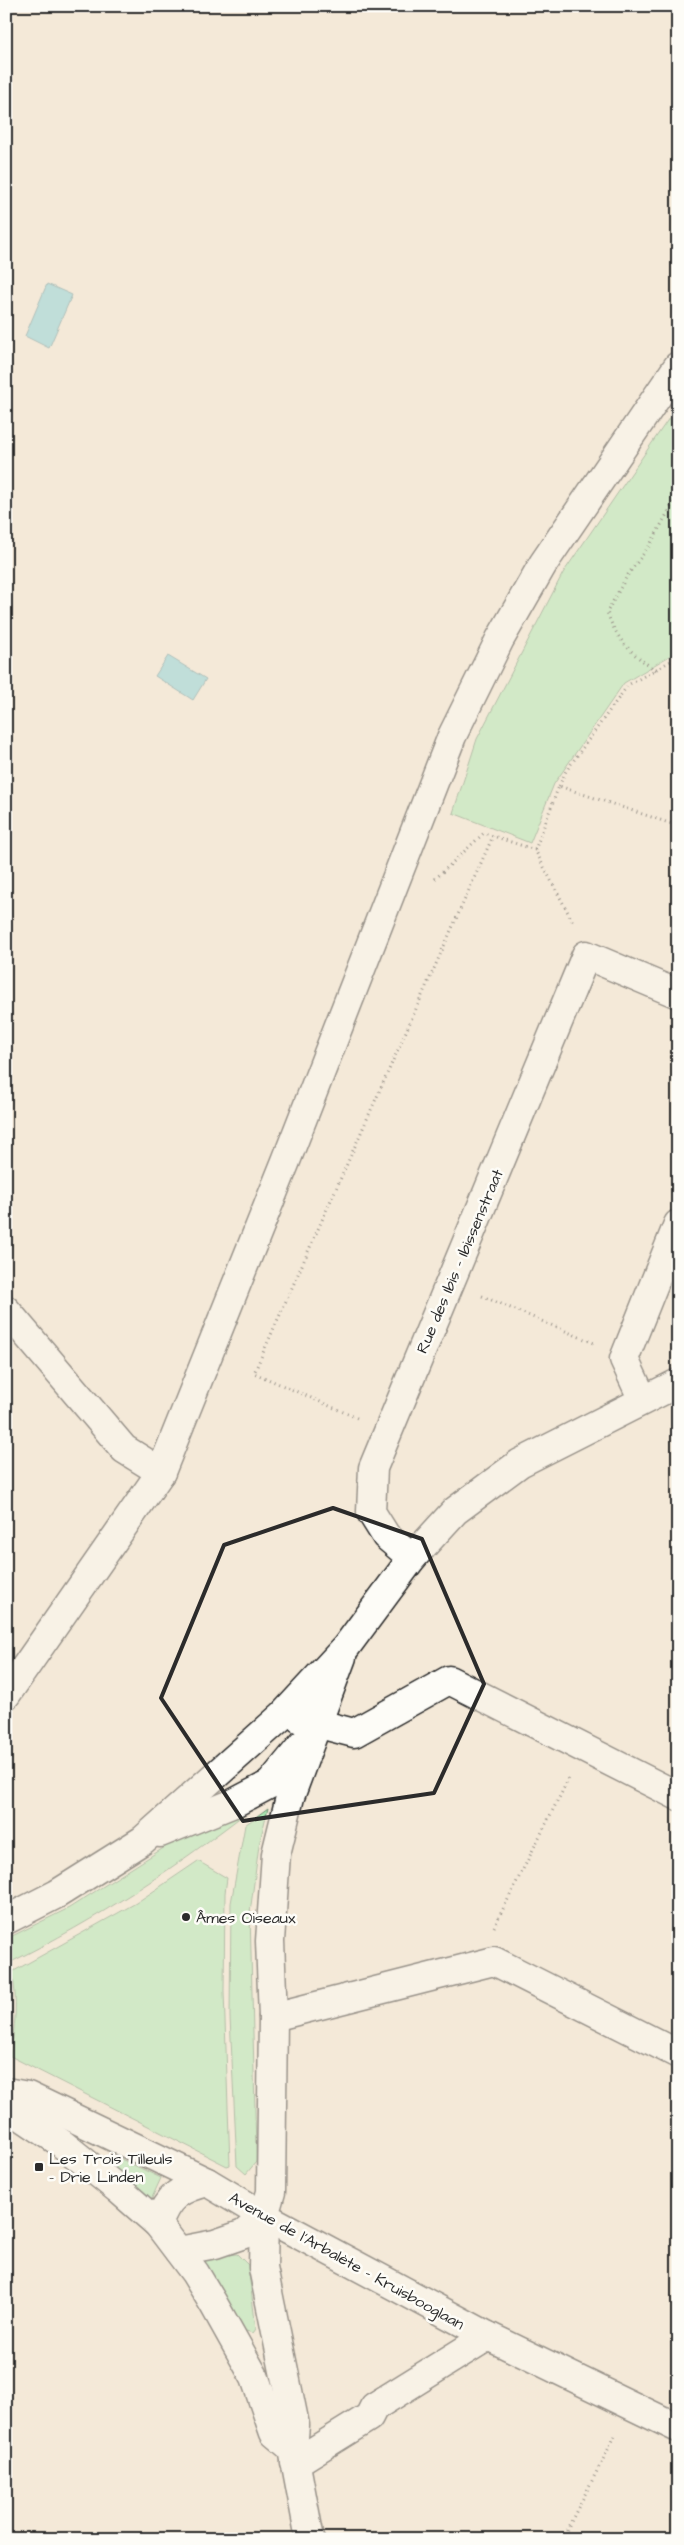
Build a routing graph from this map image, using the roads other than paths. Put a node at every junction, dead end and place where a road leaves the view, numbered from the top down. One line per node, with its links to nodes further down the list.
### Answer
1 (678, 366): 7 (street)
2 (678, 994): 8 (street, Rue des Ibis - Ibissenstraat)
3 (678, 1224): 6 (street)
4 (6, 1310): 7 (street)
5 (678, 1383): 6 (street)
6 (643, 1400): 8 (street)
7 (161, 1472): 10 (street)
8 (412, 1558): 9 (street)
9 (346, 1647): 11 (street); 12 (street)
10 (6, 1695)
11 (284, 1715): 12 (street); 14 (street)
12 (318, 1725): 13 (street); 14 (street); 16 (street)
13 (678, 1796)
14 (143, 1840): 15 (street)
15 (6, 1920)
16 (273, 2017): 17 (street); 21 (street)
17 (678, 2054)
18 (6, 2092): 20 (street, Avenue de l'Arbalète - Kruisbooglaan)
19 (6, 2106): 22 (street)
20 (207, 2182): 21 (street, Avenue de l'Arbalète - Kruisbooglaan); 22 (street)
21 (264, 2216): 23 (street); 24 (street, Avenue de l'Arbalète - Kruisbooglaan); 26 (street)
22 (158, 2224): 23 (street)
23 (179, 2250): 26 (street)
24 (488, 2336): 25 (street, Avenue de l'Arbalète - Kruisbooglaan); 26 (street, Avenue de l'Arbalète - Kruisbooglaan)
25 (678, 2428)
26 (294, 2456): 27 (street)
27 (310, 2539)

